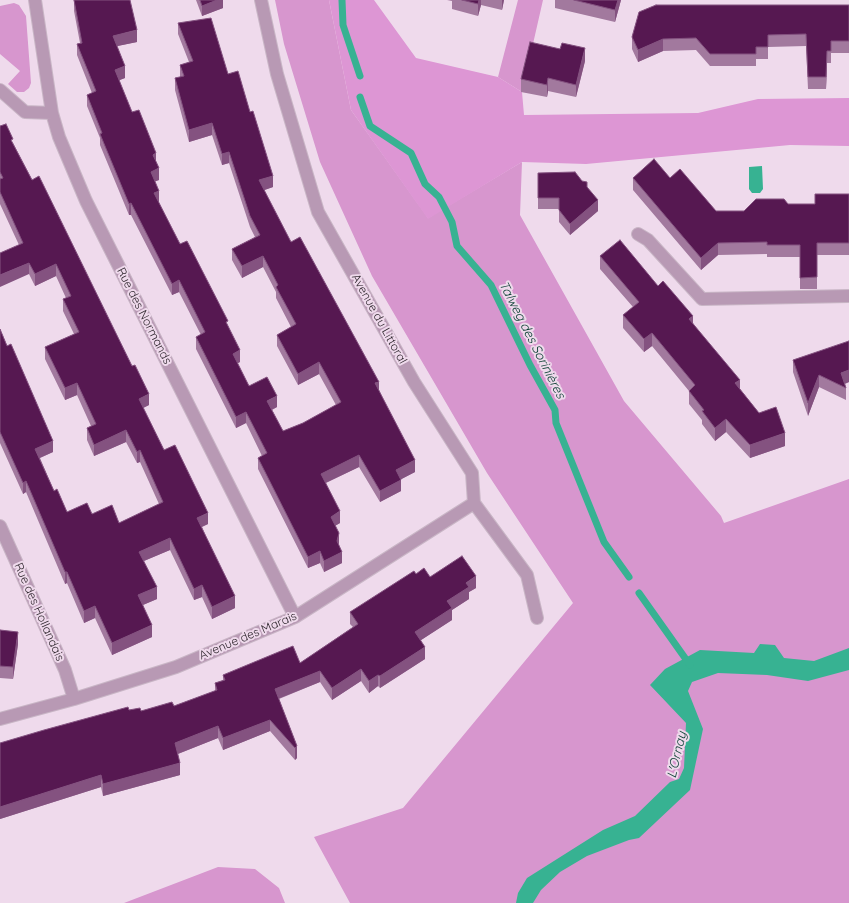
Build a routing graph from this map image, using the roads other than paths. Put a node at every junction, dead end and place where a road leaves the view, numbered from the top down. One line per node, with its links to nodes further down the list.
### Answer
1 (35, 0): 4 (street, Rue des Normands)
2 (261, 0): 7 (street, Avenue du Littoral)
3 (0, 90): 4 (street)
4 (52, 113): 9 (street, Rue des Normands)
5 (638, 234): 6 (street)
6 (849, 296)
7 (474, 503): 9 (street, Avenue des Marais); 10 (street)
8 (0, 526): 11 (street, Rue des Hollandais)
9 (295, 617): 11 (street, Avenue des Marais)
10 (537, 618)
11 (74, 699): 12 (street, Avenue des Marais)
12 (0, 719)

